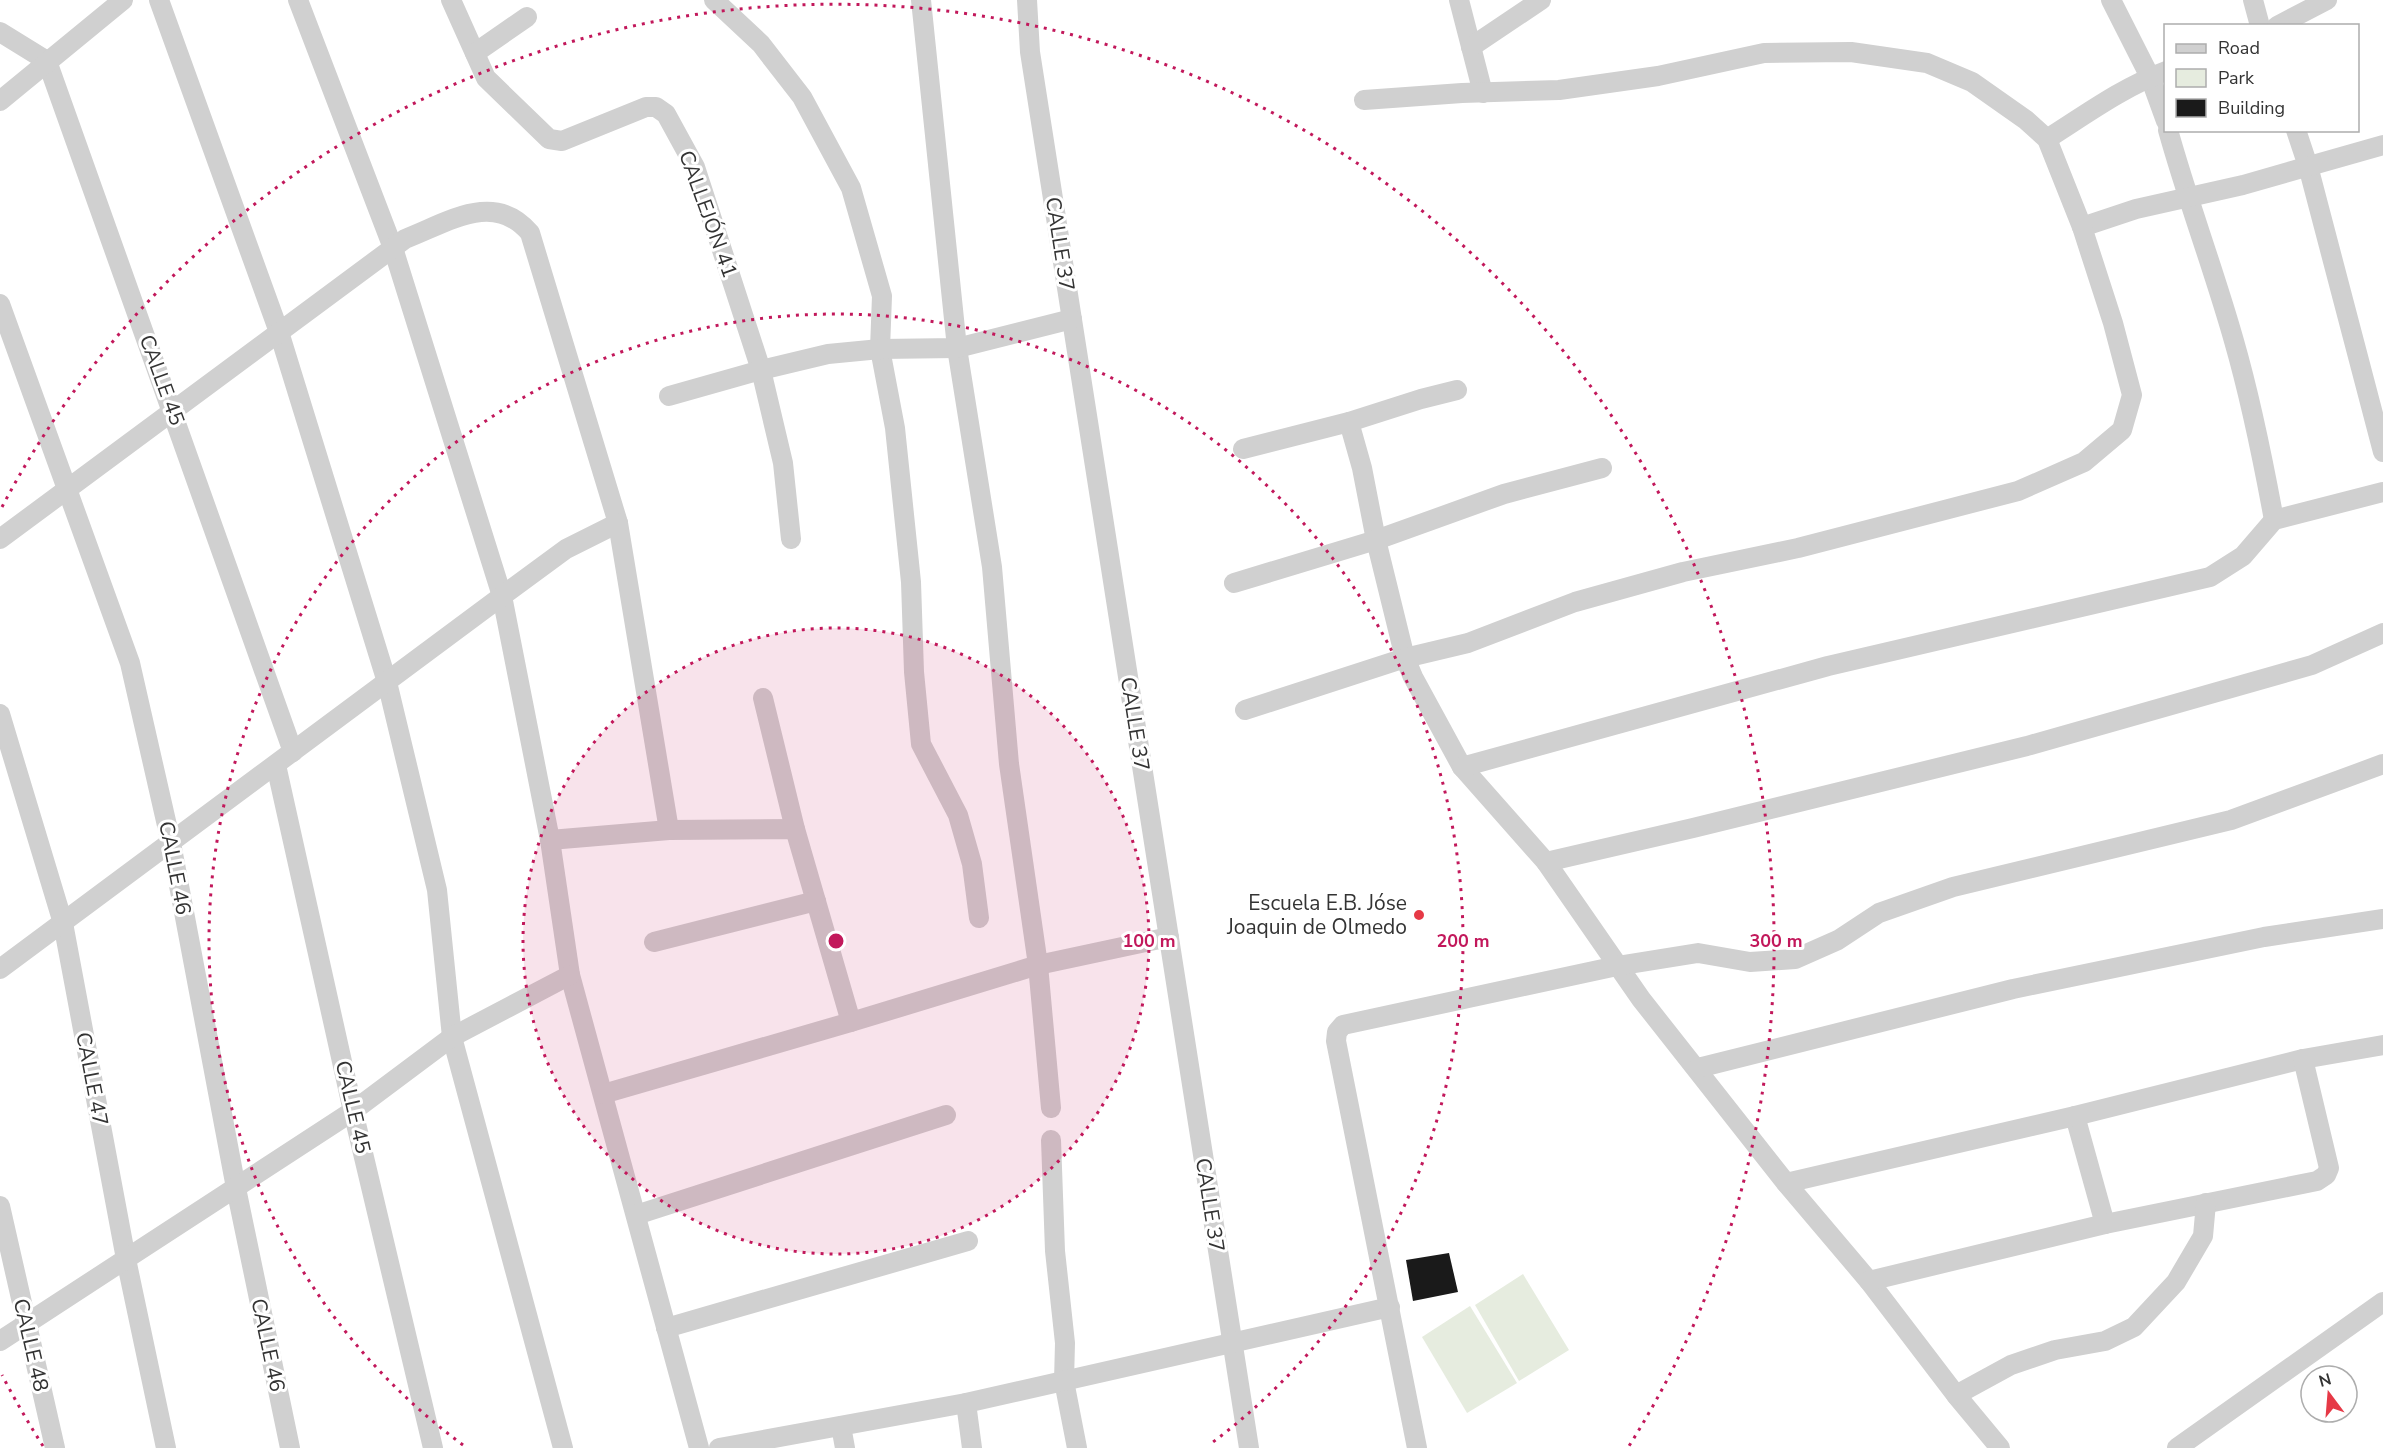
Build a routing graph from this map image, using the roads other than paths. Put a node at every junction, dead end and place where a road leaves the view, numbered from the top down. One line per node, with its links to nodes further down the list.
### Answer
1 (123, 0): 19 (street)
2 (159, 0): 35 (street)
3 (298, 0): 32 (street)
4 (451, 0): 18 (street, CALLEJÓN 41)
5 (714, 0): 37 (street)
6 (921, 0): 36 (street)
7 (1027, 0): 34 (street, CALLE 37)
8 (1459, 0): 17 (street)
9 (1541, 0): 17 (street)
10 (2111, 0): 20 (street)
11 (2253, 0): 14 (street)
12 (2327, 0): 15 (street)
13 (527, 17): 18 (street)
14 (2259, 24)
15 (2281, 24)
16 (0, 32): 19 (street)
17 (1471, 47): 21 (street)
18 (475, 53): 38 (street, CALLEJÓN 41)
19 (47, 61): 23 (street); 41 (street, CALLE 45)
20 (2158, 74): 24 (street); 27 (street)
21 (1484, 93): 22 (street); 27 (street)
22 (1364, 100)
23 (0, 101)
24 (2164, 108)
25 (2169, 132): 30 (street)
26 (2297, 132): 29 (street)
27 (2047, 139): 31 (street)
28 (2383, 146): 29 (street)
29 (2308, 166): 30 (street); 44 (street)
30 (2187, 197): 31 (street); 48 (street)
31 (2082, 227): 56 (street)
32 (393, 248): 35 (street); 49 (street); 54 (street)
33 (0, 304): 46 (street, CALLE 46)
34 (1072, 319): 36 (street); 74 (street, CALLE 37)
35 (279, 333): 41 (street); 57 (street)
36 (957, 348): 37 (street); 76 (street)
37 (880, 349): 38 (street); 71 (street)
38 (761, 370): 40 (street); 51 (street, CALLEJÓN 41)
39 (1457, 390): 42 (street)
40 (669, 396)
41 (173, 411): 46 (street); 61 (street, CALLE 45)
42 (1350, 422): 43 (street); 52 (street)
43 (1243, 449)
44 (2383, 452)
45 (1602, 468): 52 (street)
46 (66, 490): 50 (street); 68 (street, CALLE 46)
47 (2383, 492): 48 (street)
48 (2274, 520): 64 (street)
49 (618, 523): 54 (street); 66 (street)
50 (0, 539)
51 (791, 539)
52 (1376, 540): 53 (street); 56 (street)
53 (1234, 583)
54 (502, 596): 57 (street); 67 (street)
55 (2383, 633): 69 (street)
56 (1405, 658): 59 (street); 64 (street)
57 (387, 682): 61 (street); 81 (street)
58 (763, 698): 65 (street)
59 (1245, 710)
60 (0, 714): 73 (street, CALLE 47)
61 (293, 752): 63 (street)
62 (2383, 764): 77 (street)
63 (276, 765): 68 (street); 87 (street, CALLE 45)
64 (1462, 766): 69 (street)
65 (795, 828): 66 (street); 70 (street)
66 (669, 831): 67 (street)
67 (550, 840): 79 (street)
68 (171, 843): 73 (street); 92 (street, CALLE 46)
69 (1546, 862): 77 (street)
70 (816, 902): 75 (street); 80 (street)
71 (979, 918)
72 (2383, 918): 84 (street)
73 (63, 923): 78 (street); 98 (street, CALLE 47)
74 (1169, 937): 76 (street); 105 (street, CALLE 37)
75 (654, 942)
76 (1038, 965): 80 (street); 86 (street)
77 (1617, 966): 84 (street); 101 (street)
78 (0, 969)
79 (570, 975): 81 (street); 85 (street)
80 (851, 1022): 85 (street)
81 (452, 1037): 87 (street); 114 (street)
82 (2383, 1046): 83 (street)
83 (2303, 1059): 89 (street); 93 (street)
84 (1698, 1068): 91 (street)
85 (603, 1094): 95 (street)
86 (1052, 1108)
87 (353, 1111): 92 (street); 113 (street, CALLE 45)
88 (946, 1115): 95 (street)
89 (2075, 1116): 91 (street); 96 (street)
90 (1051, 1140): 106 (street)
91 (1786, 1183): 99 (street)
92 (236, 1188): 98 (street); 112 (street, CALLE 46)
93 (2206, 1203): 96 (street); 107 (street)
94 (0, 1206): 102 (street, CALLE 48)
95 (636, 1215): 103 (street)
96 (2106, 1224): 99 (street)
97 (968, 1241): 103 (street)
98 (126, 1259): 102 (street); 111 (street, CALLE 47)
99 (1869, 1281): 107 (street)
100 (2383, 1302): 123 (street)
101 (1390, 1307): 105 (street); 121 (street)
102 (27, 1324): 104 (street); 110 (street, CALLE 48)
103 (666, 1328): 115 (street)
104 (0, 1341)
105 (1231, 1344): 106 (street); 120 (street, CALLE 37)
106 (1064, 1381): 108 (street); 119 (street)
107 (1956, 1395): 122 (street)
108 (966, 1403): 109 (street); 118 (street)
109 (841, 1426): 116 (street); 117 (street)
110 (55, 1448)
111 (166, 1448)
112 (290, 1448)
113 (433, 1448)
114 (563, 1448)
115 (699, 1448)
116 (720, 1448)
117 (845, 1448)
118 (972, 1448)
119 (1077, 1448)
120 (1250, 1448)
121 (1417, 1448)
122 (2000, 1448)
123 (2178, 1448)

